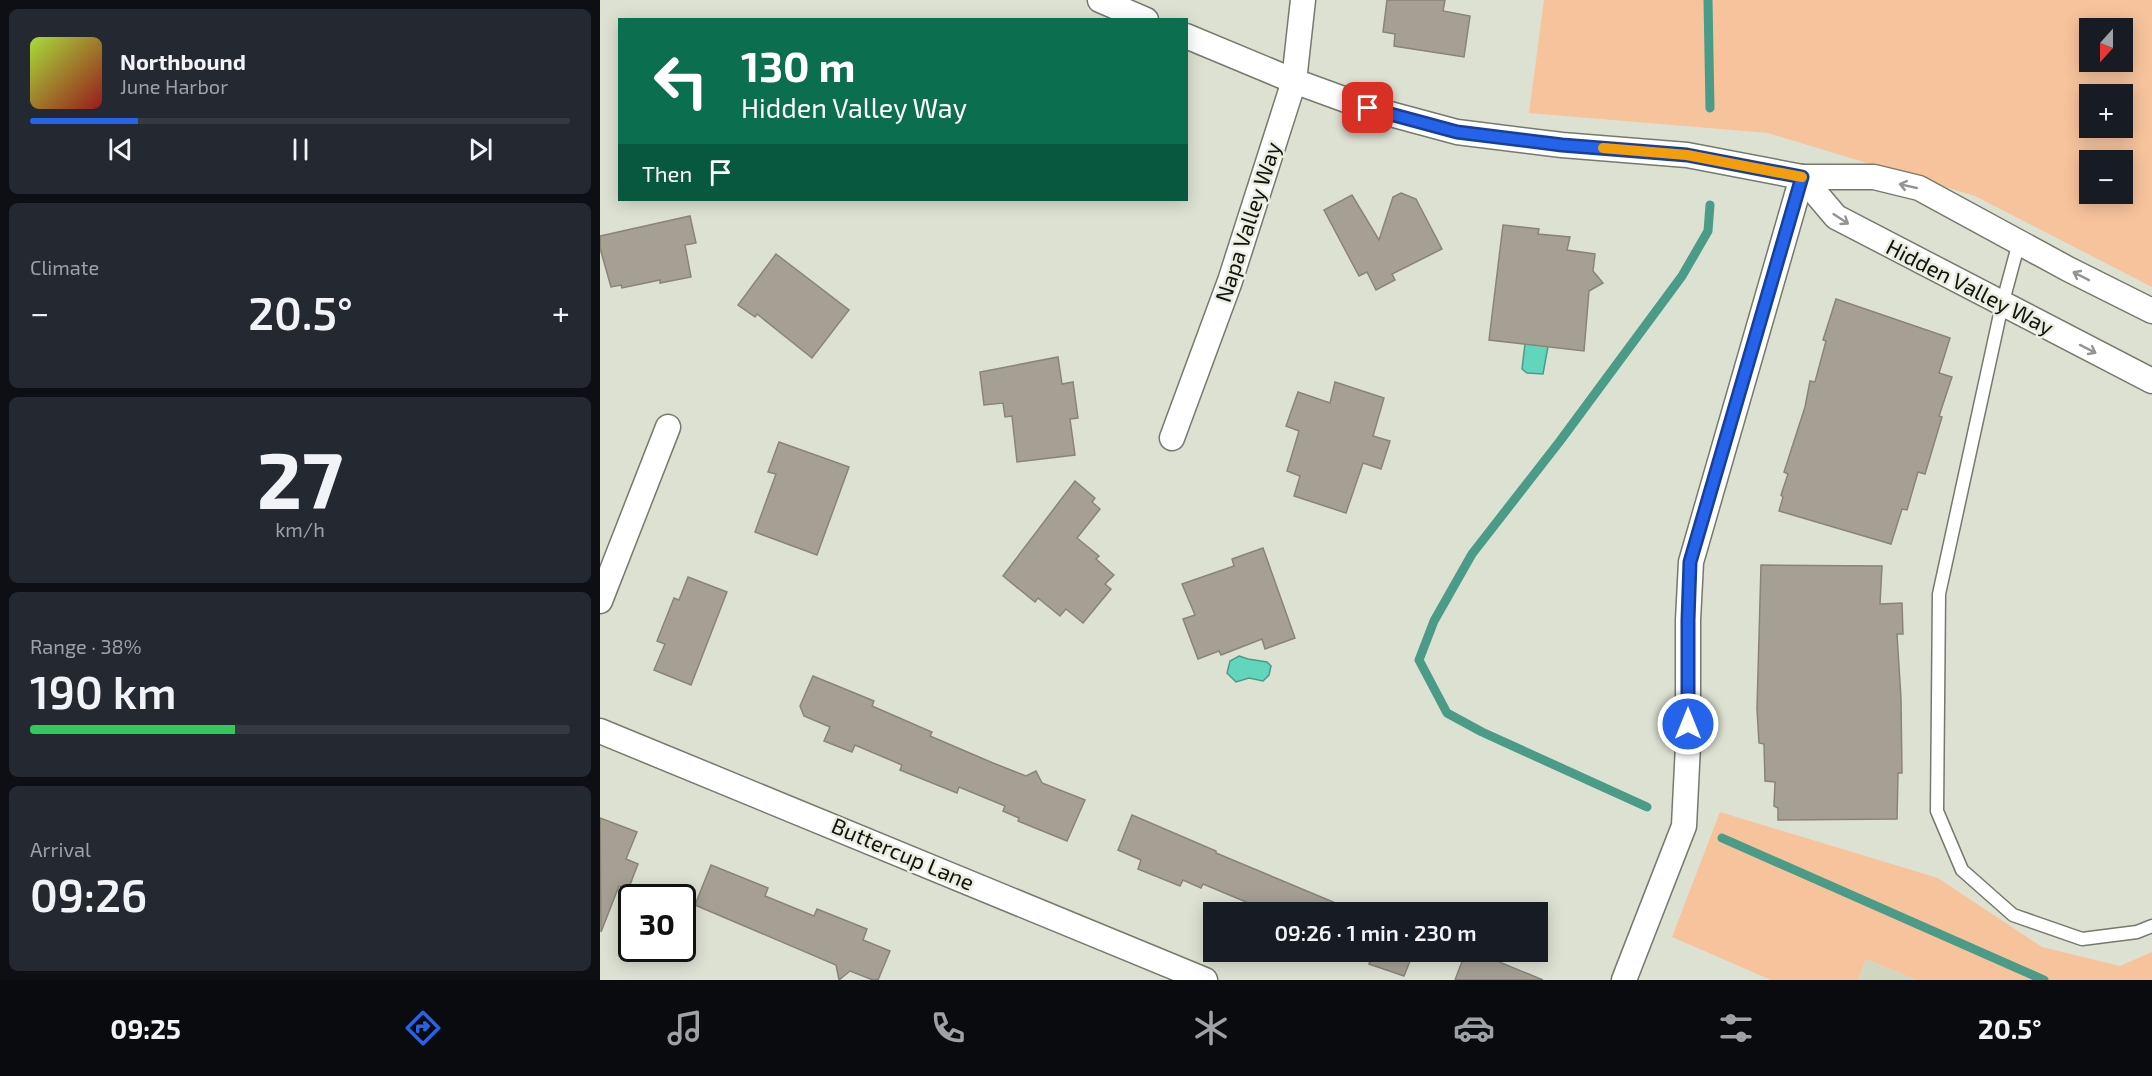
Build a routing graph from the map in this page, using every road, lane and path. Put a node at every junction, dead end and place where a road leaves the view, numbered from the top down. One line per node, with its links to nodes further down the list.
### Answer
1 (1100, 0): 3 (street)
2 (1304, 0): 5 (street, Napa Valley Way)
3 (1141, 18)
4 (1188, 37): 5 (street)
5 (1294, 81): 6 (street); 12 (street, Napa Valley Way)
6 (1802, 177): 7 (street, one-way to 6); 8 (street, Hidden Valley Way, one-way to 8); 17 (street)
7 (2019, 242): 8 (lane); 9 (street, one-way to 7)
8 (2002, 305): 10 (street, Hidden Valley Way, one-way to 10); 15 (lane)
9 (2152, 311)
10 (2152, 381)
11 (668, 427): 13 (street)
12 (1172, 438)
13 (600, 601)
14 (600, 731): 16 (street, Buttercup Lane)
15 (2152, 926)
16 (1205, 980)
17 (1624, 980)

